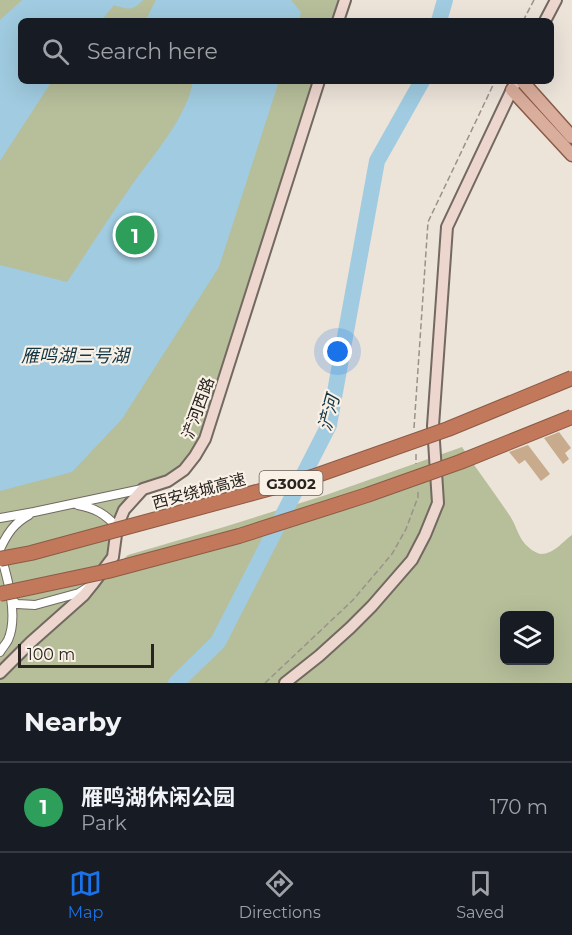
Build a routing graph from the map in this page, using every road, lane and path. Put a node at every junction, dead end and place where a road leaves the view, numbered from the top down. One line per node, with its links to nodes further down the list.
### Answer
1 (345, 0): 4 (street)
2 (534, 0): 5 (path)
3 (556, 0): 6 (street)
4 (339, 18)
5 (525, 18)
6 (547, 18)
7 (318, 84): 19 (street, 浐河西路)
8 (525, 84): 10 (main road)
9 (514, 85): 11 (main road); 31 (street)
10 (572, 137)
11 (572, 155)
12 (572, 378): 25 (highway, 西安绕城高速 / G3002, bridge)
13 (572, 417): 27 (highway, G3002, bridge)
14 (414, 424): 15 (path)
15 (414, 435)
16 (416, 456): 17 (path)
17 (416, 466)
18 (418, 487): 30 (path)
19 (143, 489): 20 (street); 23 (street, 浐河西路)
20 (73, 504): 21 (street); 23 (street)
21 (34, 512): 22 (street); 24 (street)
22 (0, 518)
23 (117, 526): 26 (street, 浐河西路)
24 (0, 551): 27 (street)
25 (0, 559)
26 (92, 585): 27 (street); 29 (street, 浐河西路)
27 (5, 596): 28 (street)
28 (0, 652)
29 (0, 673)
30 (265, 683)
31 (285, 683)

